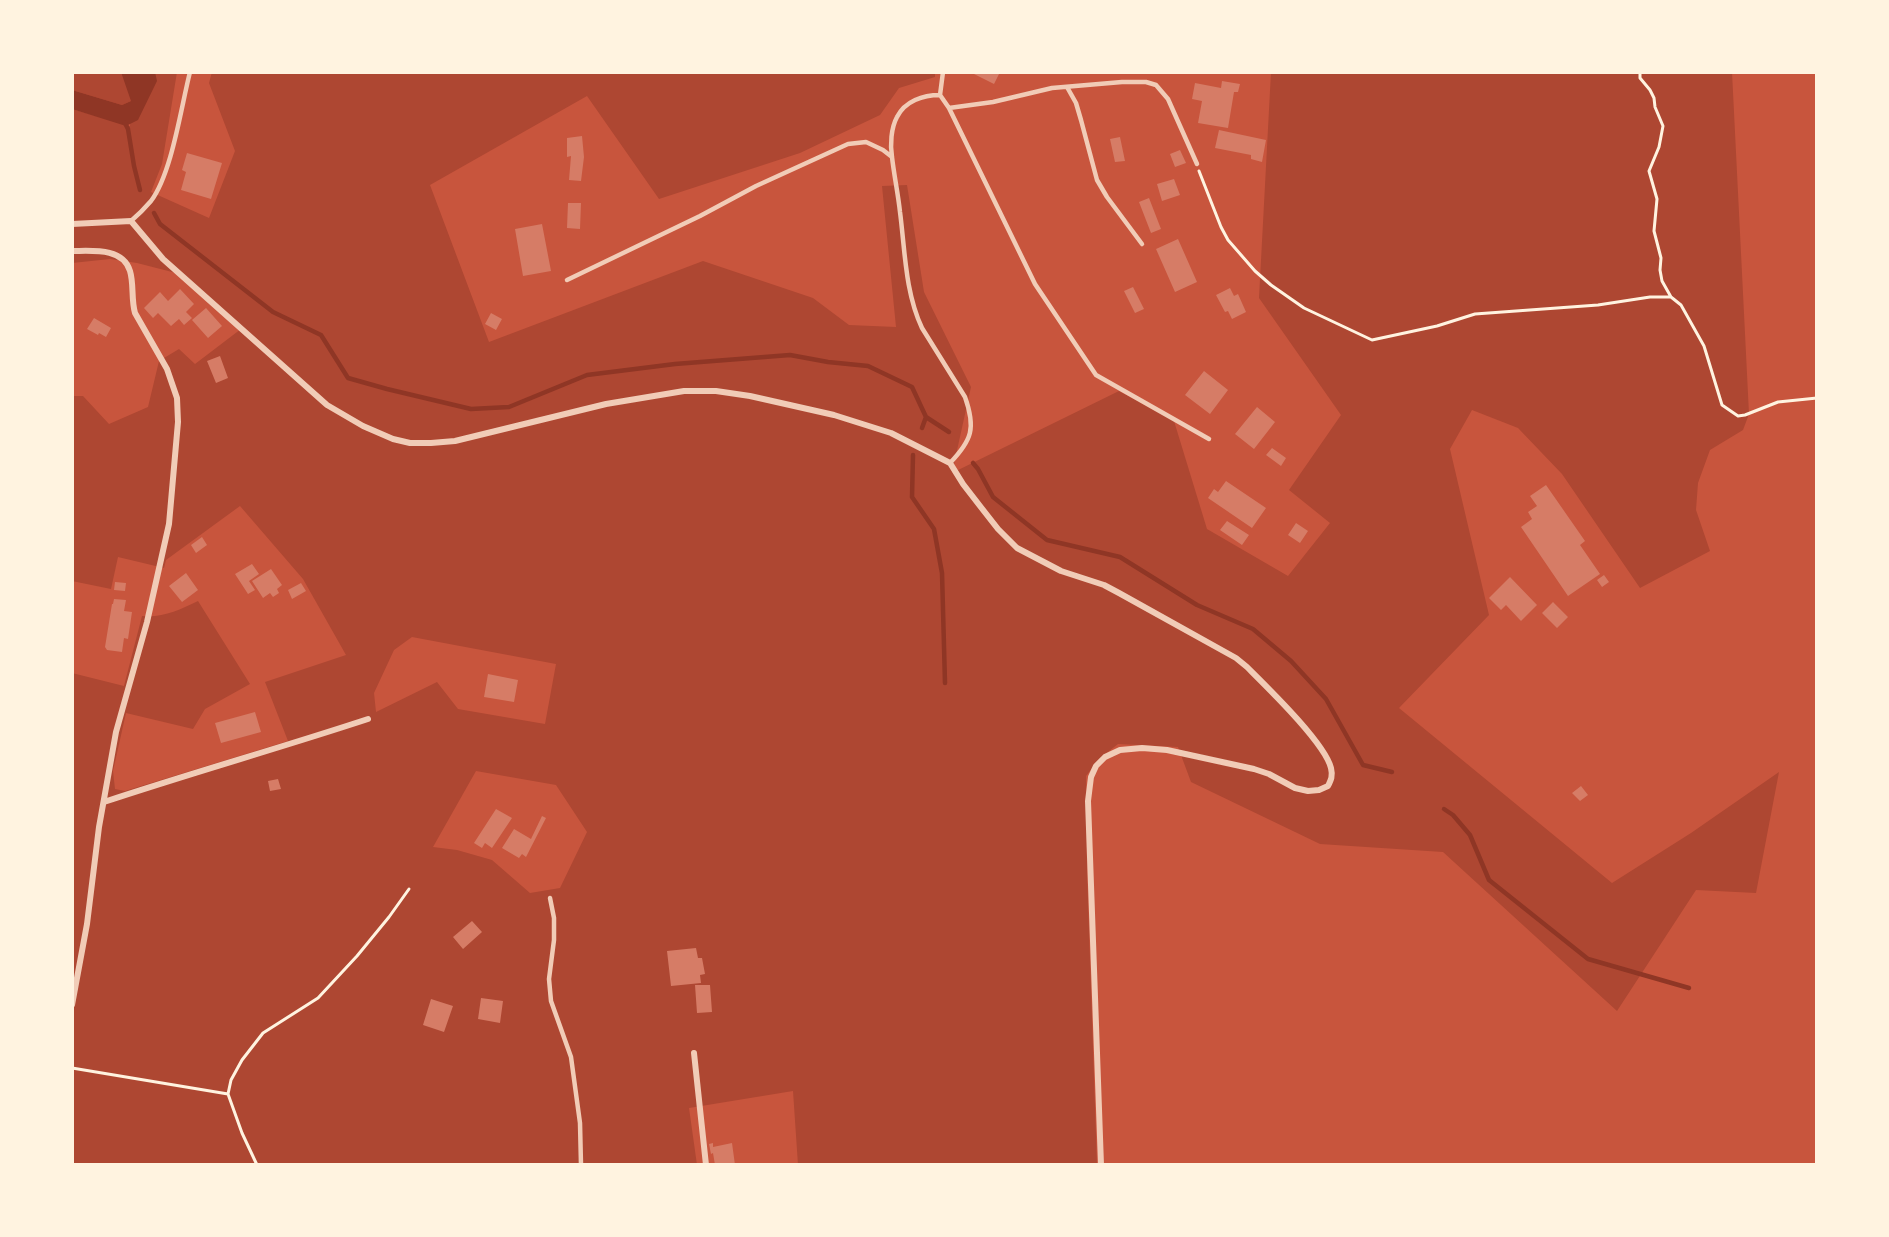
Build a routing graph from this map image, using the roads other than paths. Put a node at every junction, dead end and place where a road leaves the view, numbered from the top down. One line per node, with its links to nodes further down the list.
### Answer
1 (190, 72): 8 (lane)
2 (943, 72): 4 (lane)
3 (1067, 87): 5 (lane); 7 (lane); 10 (lane)
4 (940, 95): 5 (lane); 6 (lane)
5 (949, 108): 13 (lane)
6 (892, 157): 12 (lane); 14 (lane)
7 (1197, 164)
8 (131, 221): 9 (street); 14 (street)
9 (72, 224)
10 (1142, 244)
11 (72, 251): 16 (street)
12 (567, 280)
13 (1209, 439)
14 (950, 463): 22 (street)
15 (368, 719): 16 (street)
16 (104, 802): 18 (street)
17 (550, 898): 20 (lane)
18 (72, 1005)
19 (694, 1053): 21 (street)
20 (581, 1165)
21 (706, 1165)
22 (1101, 1165)

